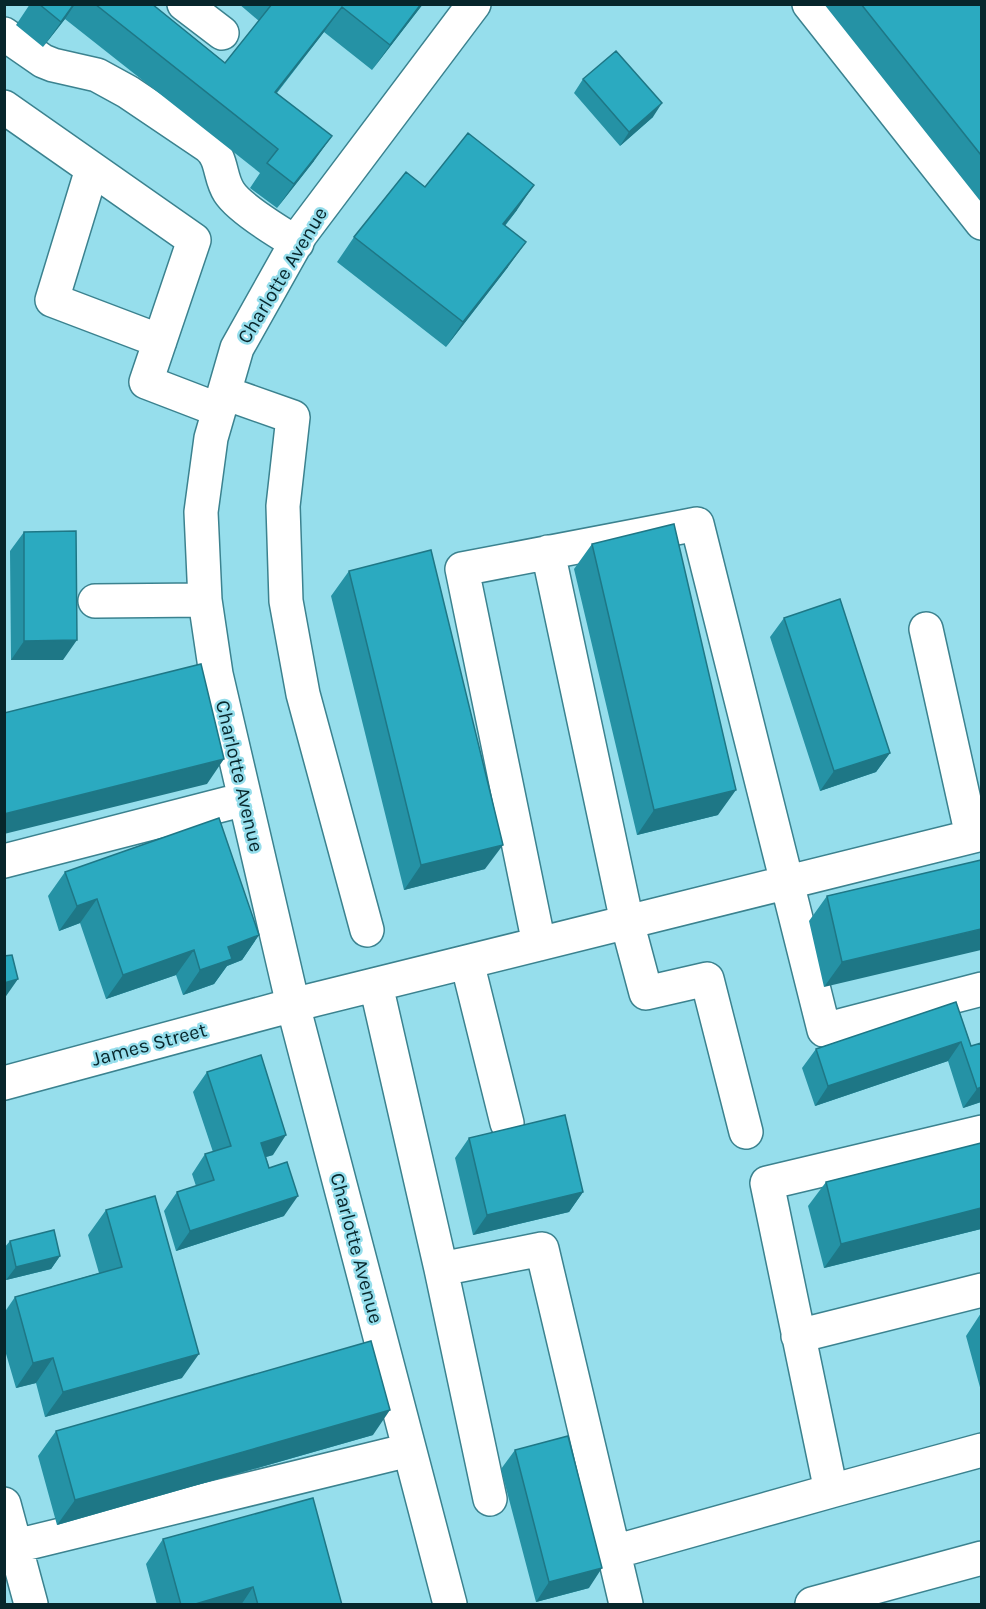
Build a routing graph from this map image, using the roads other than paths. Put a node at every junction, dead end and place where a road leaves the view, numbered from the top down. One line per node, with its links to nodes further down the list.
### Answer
1 (184, 4): 4 (street)
2 (474, 4): 9 (street, Charlotte Avenue)
3 (809, 4): 8 (street)
4 (222, 33)
5 (4, 34): 9 (street)
6 (4, 107): 7 (street)
7 (92, 169): 10 (street); 10 (street)
8 (981, 224)
9 (297, 243): 11 (street, Charlotte Avenue)
10 (160, 341): 11 (street)
11 (222, 402): 13 (street, Charlotte Avenue); 21 (street)
12 (548, 552): 19 (street); 20 (street); 22 (street)
13 (205, 600): 14 (street); 16 (street, Charlotte Avenue)
14 (94, 601)
15 (926, 629): 17 (street)
16 (245, 799): 18 (street); 26 (street, Charlotte Avenue)
17 (977, 835): 19 (street, James Street)
18 (4, 861)
19 (788, 882): 20 (street, James Street); 25 (street)
20 (627, 922): 22 (street, James Street); 29 (street)
21 (367, 930)
22 (539, 944): 23 (street, James Street)
23 (468, 962): 24 (street, James Street); 28 (street)
24 (376, 985): 26 (street, James Street); 31 (street)
25 (981, 989)
26 (293, 1005): 27 (street, James Street); 34 (street, Charlotte Avenue)
27 (4, 1083)
28 (507, 1123)
29 (746, 1132)
30 (981, 1132): 33 (street)
31 (441, 1269): 37 (street); 40 (street)
32 (981, 1290): 33 (street)
33 (798, 1336): 36 (street)
34 (409, 1450): 39 (street); 43 (street, Charlotte Avenue)
35 (981, 1450): 36 (street)
36 (831, 1491): 40 (street)
37 (490, 1499)
38 (4, 1504): 39 (street)
39 (16, 1546): 42 (street)
40 (614, 1552): 44 (street)
41 (981, 1558): 45 (street)
42 (31, 1605)
43 (450, 1605)
44 (626, 1605)
45 (812, 1605)

